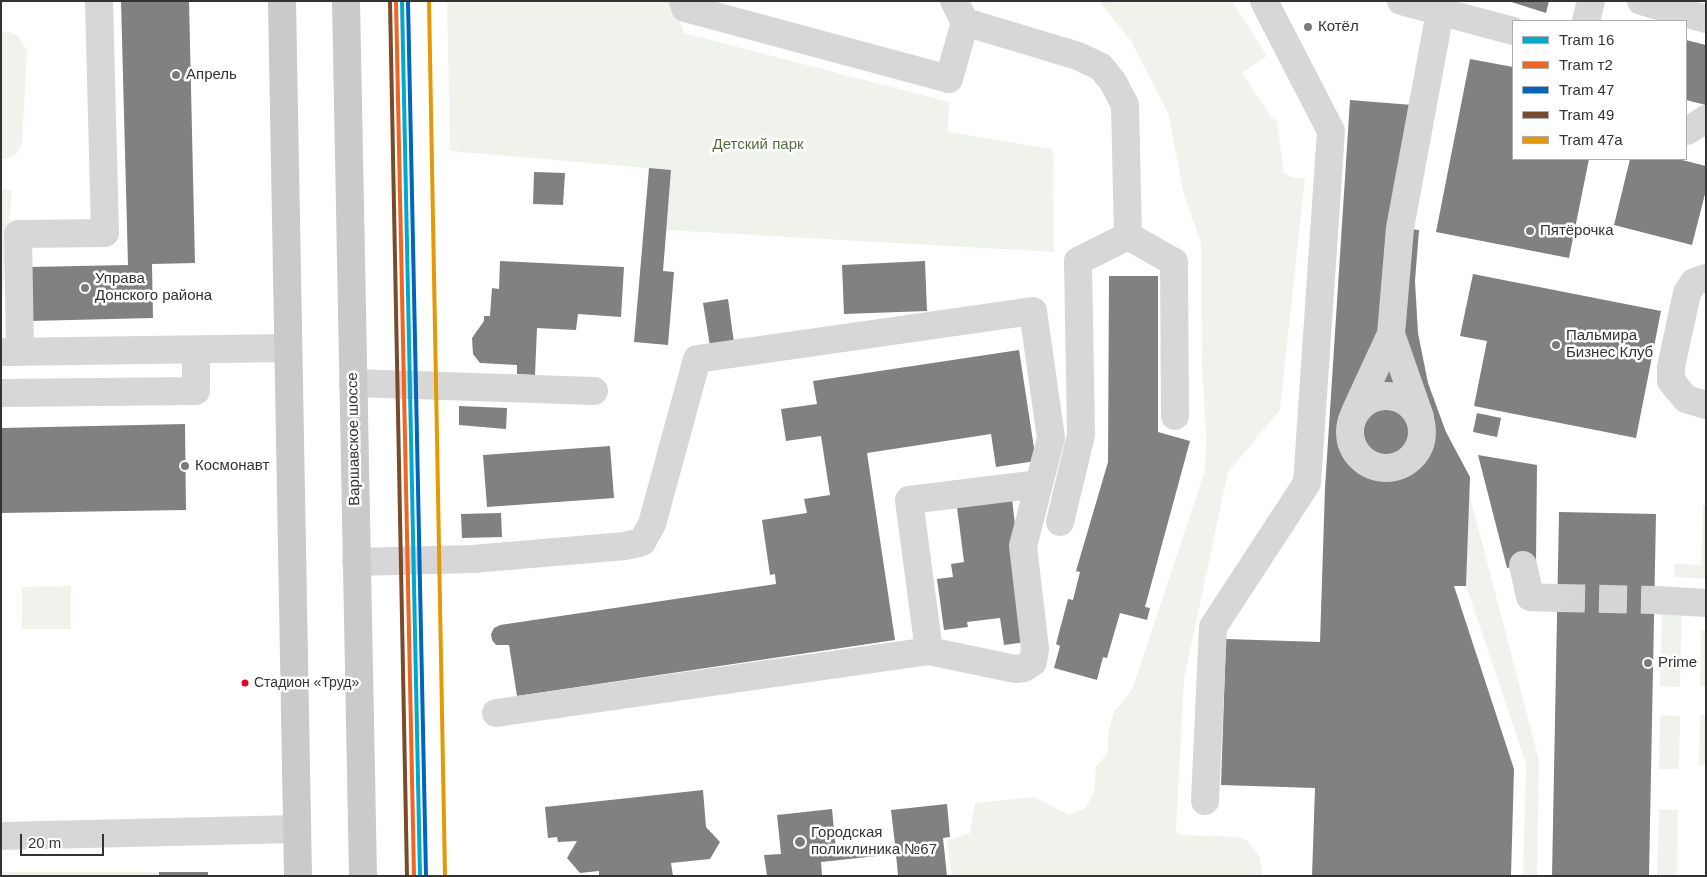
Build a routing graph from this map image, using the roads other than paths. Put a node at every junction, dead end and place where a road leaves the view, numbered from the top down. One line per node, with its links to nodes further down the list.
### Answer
1 (99, 1): 19 (street)
2 (282, 1): 17 (main road)
3 (346, 1): 20 (main road, Варшавское шоссе)
4 (683, 1): 9 (street)
5 (1264, 1): 36 (street)
6 (1401, 1): 10 (street)
7 (1591, 1): 12 (street)
8 (1641, 1): 11 (street)
9 (959, 12): 14 (street)
10 (1440, 12): 13 (street); 16 (street)
11 (1706, 19)
12 (1586, 20)
13 (1512, 31)
14 (1128, 236): 25 (street); 28 (street)
15 (1706, 278): 23 (street)
16 (1391, 334): 24 (street); 26 (street)
17 (288, 348): 18 (street); 37 (main road)
18 (196, 350): 19 (street); 22 (street)
19 (11, 352)
20 (353, 383): 21 (street); 29 (main road, Варшавское шоссе)
21 (594, 391)
22 (1, 393)
23 (1706, 405)
24 (1354, 414): 26 (street); 26 (street)
25 (1175, 416)
26 (1420, 417)
27 (1039, 484): 29 (street); 34 (street); 34 (street)
28 (1060, 522)
29 (356, 562): 40 (main road, Варшавское шоссе)
30 (1523, 565): 31 (street)
31 (1557, 598)
32 (1655, 600): 33 (street)
33 (1706, 603)
34 (929, 650): 35 (street)
35 (496, 713)
36 (1205, 801)
37 (297, 829): 38 (street); 39 (main road)
38 (1, 836)
39 (298, 876)
40 (363, 876)

